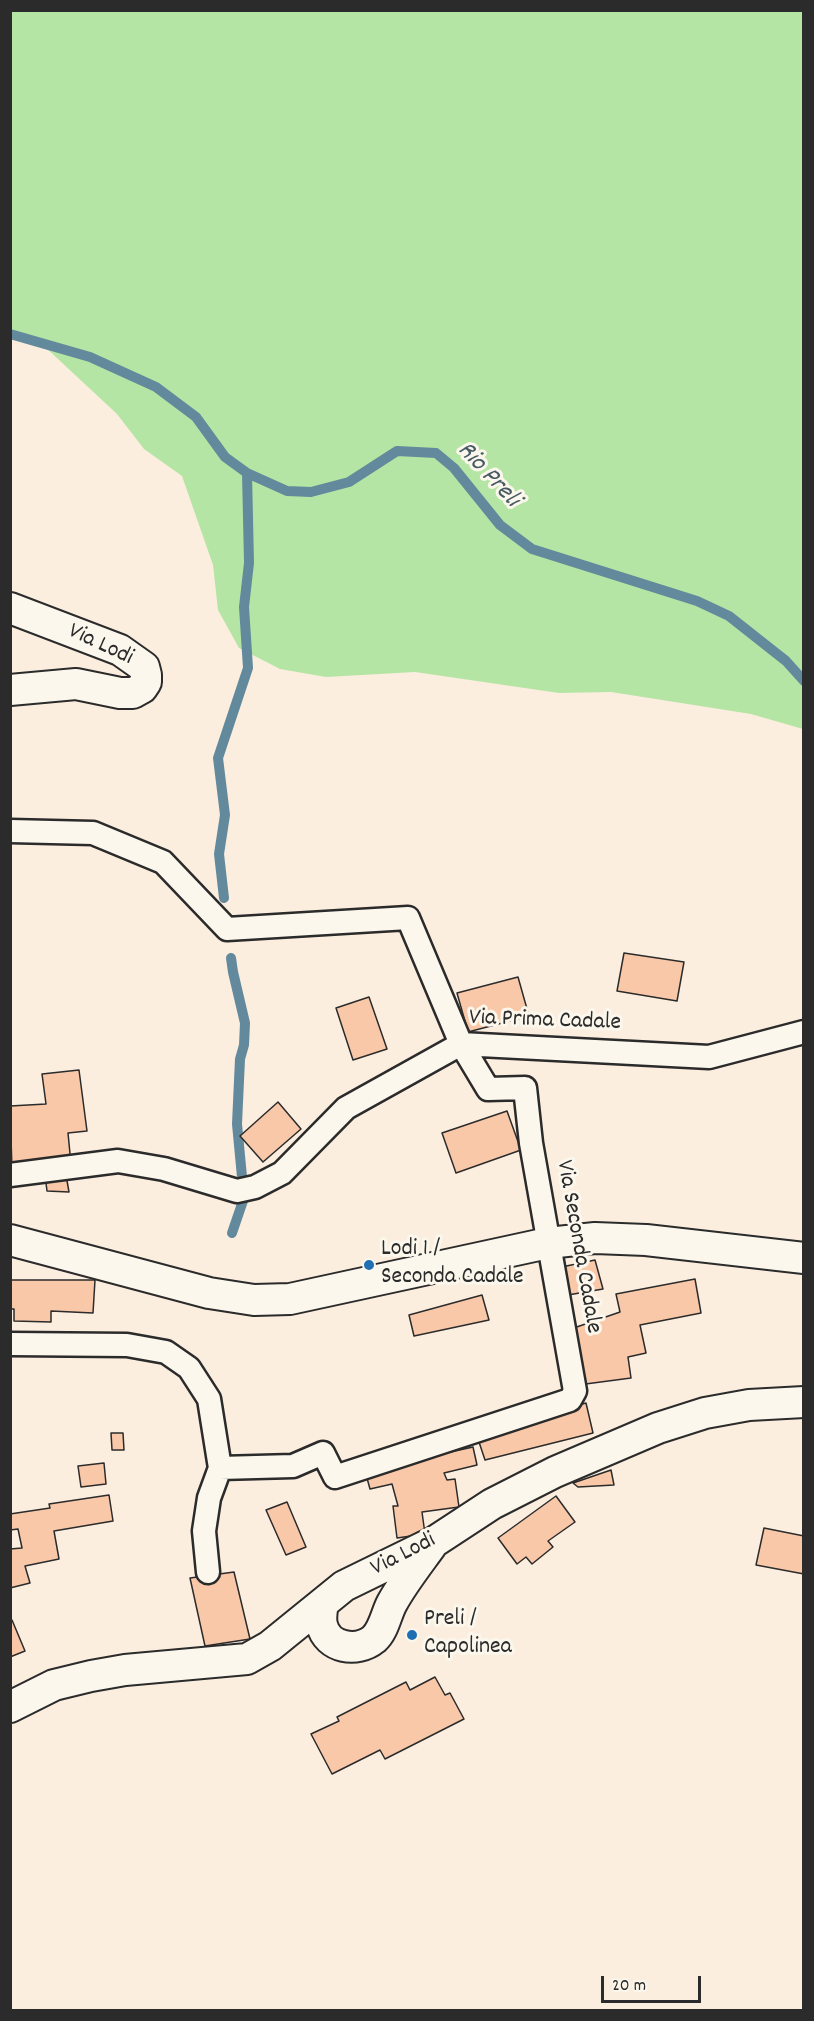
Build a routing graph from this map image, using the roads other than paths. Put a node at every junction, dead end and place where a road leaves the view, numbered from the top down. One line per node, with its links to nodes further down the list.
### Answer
1 (10, 608): 2 (street, Via Lodi)
2 (10, 690)
3 (10, 831): 5 (street, Via Seconda Cadale)
4 (804, 1032): 5 (street, Via Prima Cadale)
5 (461, 1044): 6 (street, Via Prima Cadale); 8 (street, Via Seconda Cadale)
6 (10, 1175)
7 (10, 1240): 8 (street)
8 (548, 1243): 9 (street); 12 (street, Via Seconda Cadale)
9 (804, 1258)
10 (10, 1344): 12 (street)
11 (804, 1402): 13 (street, Via Lodi)
12 (220, 1468): 14 (street)
13 (434, 1542): 15 (street, Via Lodi); 15 (street)
14 (208, 1572)
15 (323, 1603): 16 (street, Via Lodi)
16 (10, 1707)

